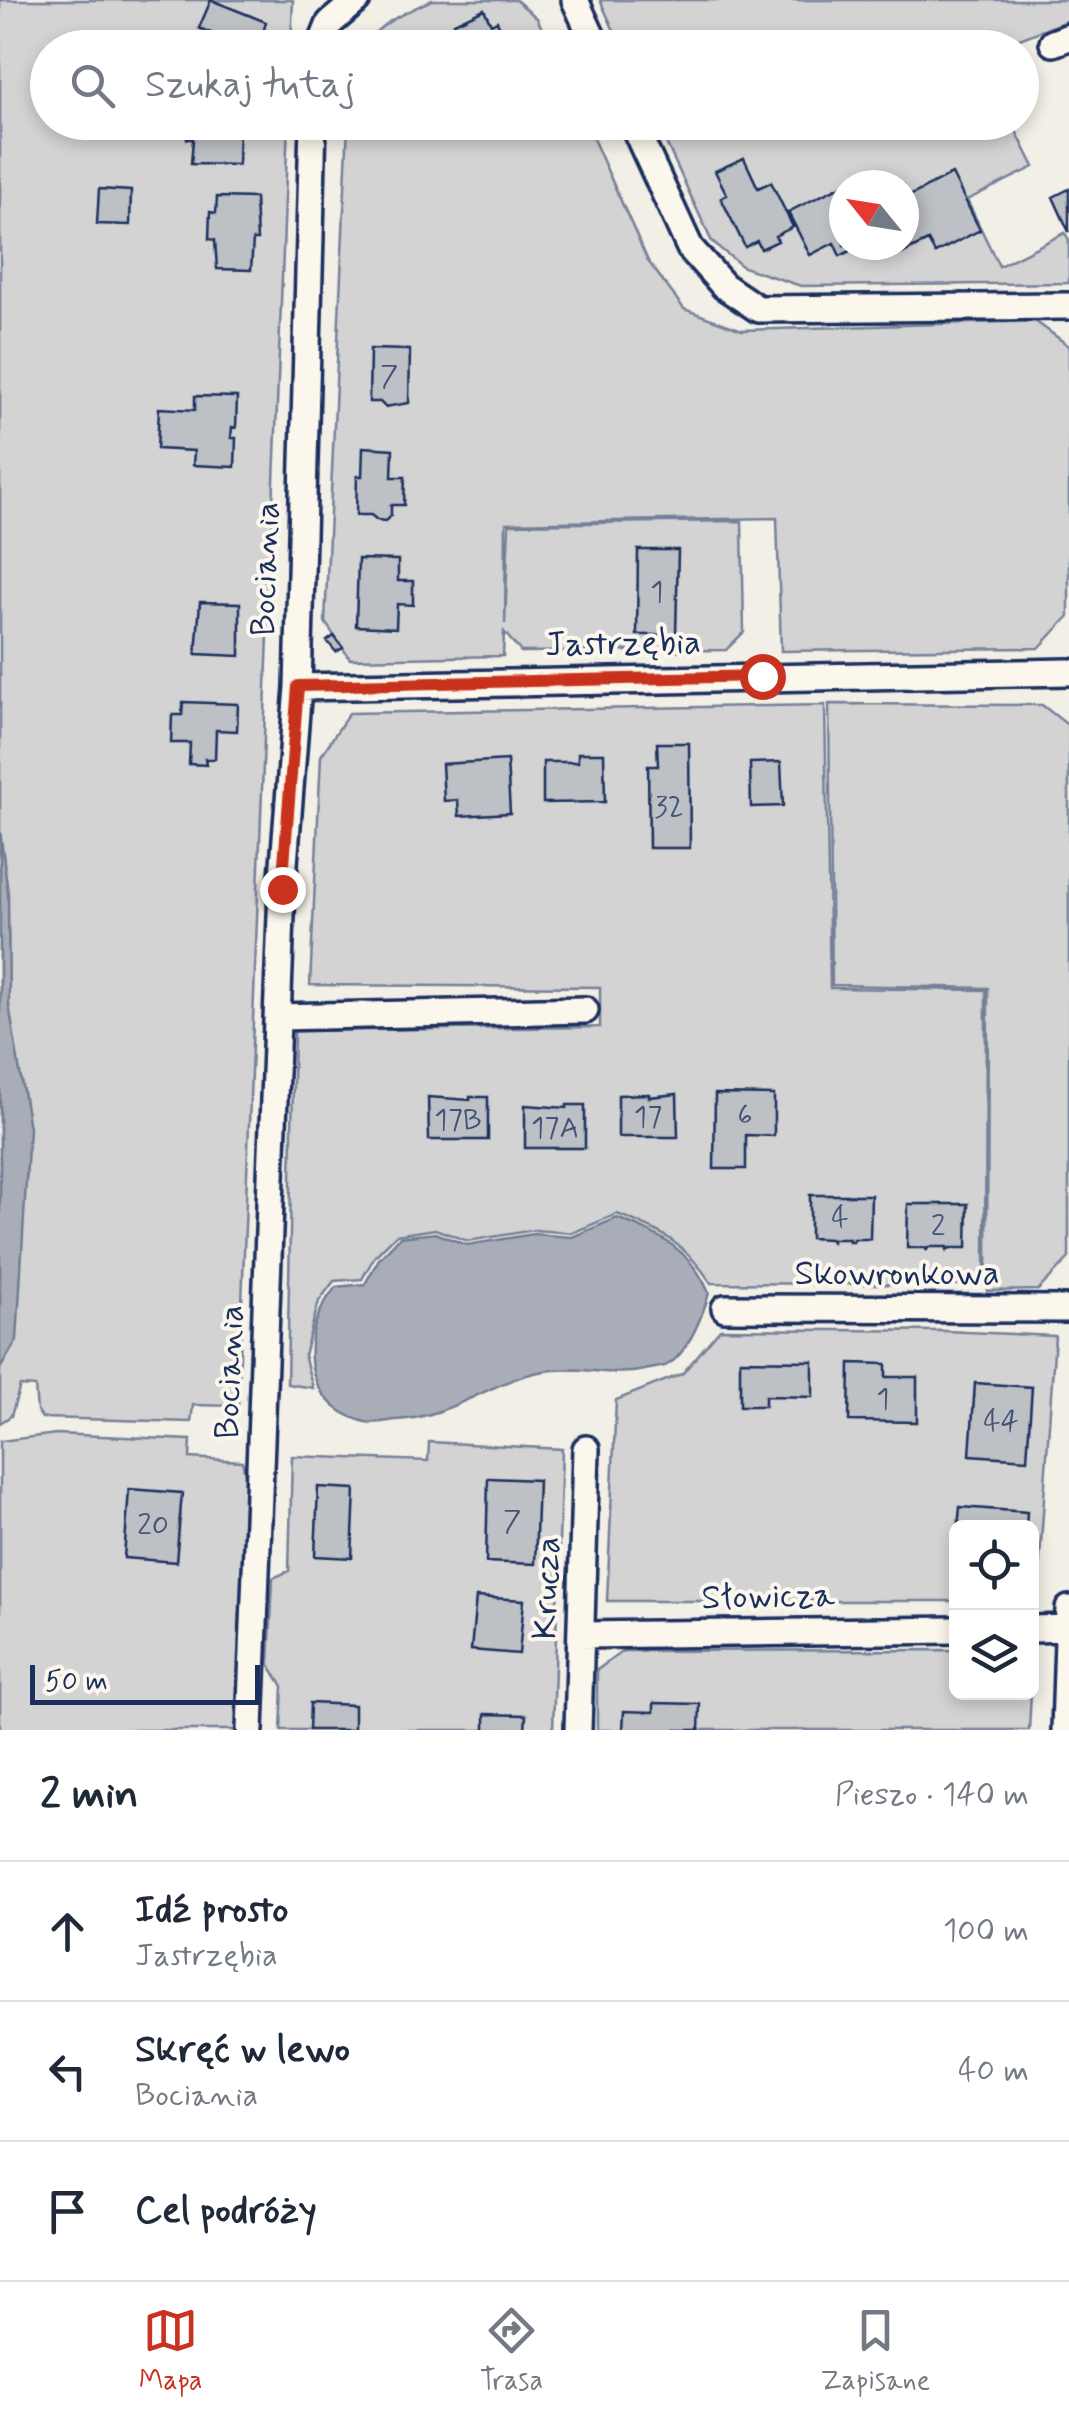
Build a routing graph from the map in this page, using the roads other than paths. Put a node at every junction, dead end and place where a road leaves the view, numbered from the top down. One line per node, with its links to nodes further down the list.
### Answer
1 (357, 0): 3 (street)
2 (576, 0): 4 (street)
3 (327, 30)
4 (590, 30)
5 (313, 140): 9 (street, Bociania)
6 (640, 140): 7 (street)
7 (1069, 306)
8 (1069, 672): 9 (street, Jastrzębia)
9 (298, 686): 11 (street, Bociania)
10 (585, 1010): 11 (street)
11 (277, 1017): 20 (street, Bociania)
12 (725, 1308): 13 (street, Skowronkowa)
13 (1069, 1309)
14 (586, 1449): 19 (street, Krucza)
15 (1069, 1609): 16 (street)
16 (1068, 1628): 17 (street); 22 (street)
17 (1039, 1629)
18 (949, 1630): 19 (street, Słowicza)
19 (580, 1635): 21 (street, Krucza)
20 (250, 1730)
21 (578, 1730)
22 (1065, 1730)

